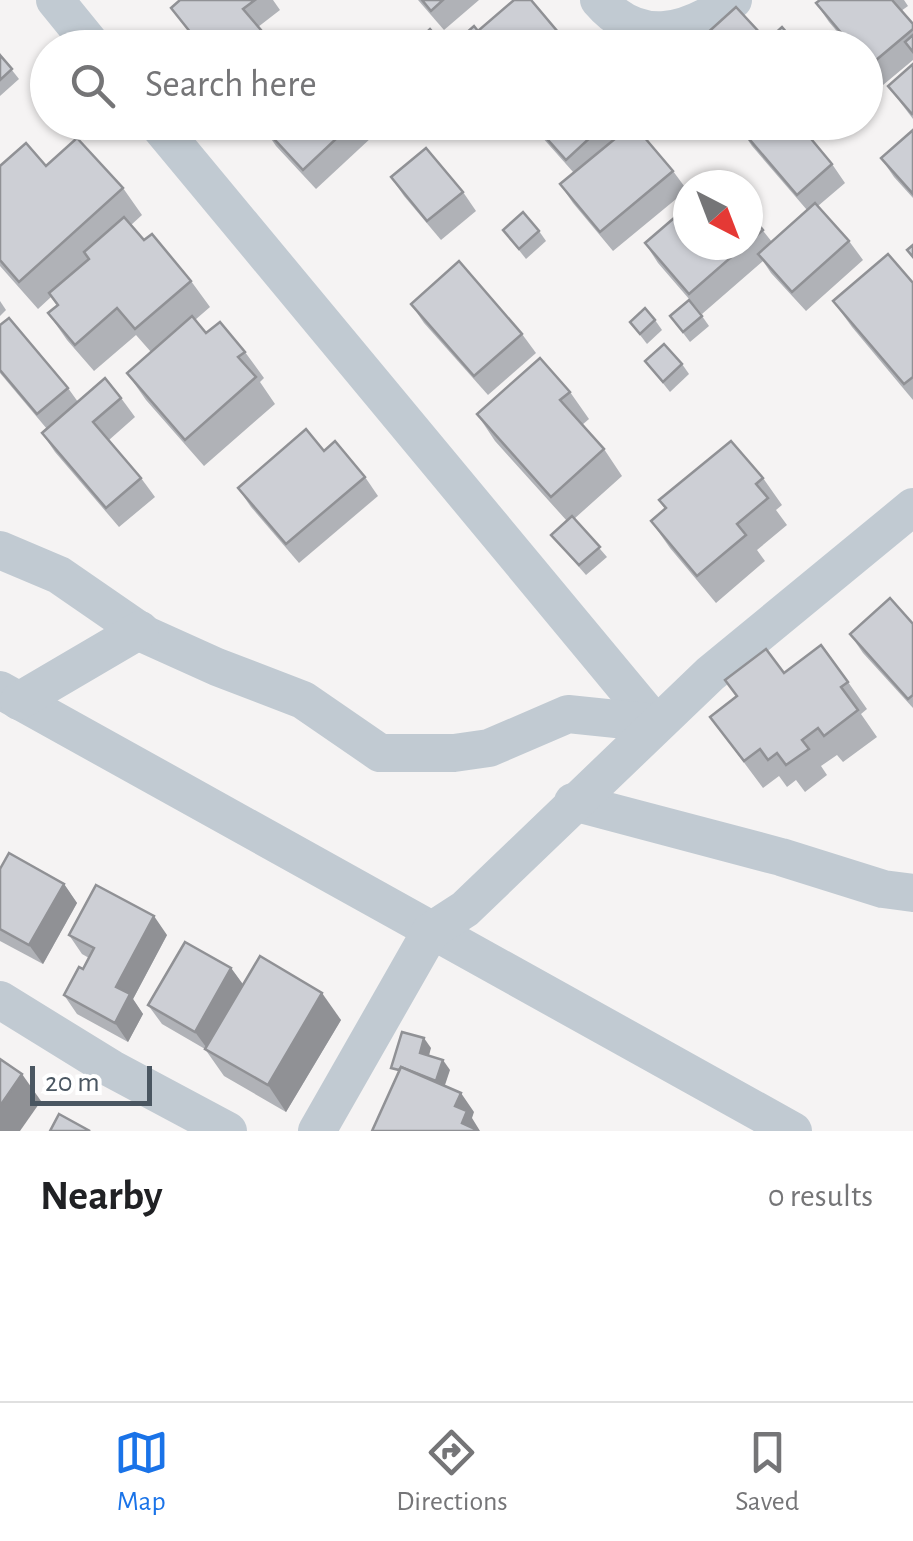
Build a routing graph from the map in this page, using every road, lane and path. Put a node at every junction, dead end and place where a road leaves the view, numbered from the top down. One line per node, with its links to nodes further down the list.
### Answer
1 (55, 0): 4 (street)
2 (599, 0): 5 (street)
3 (733, 0): 6 (street)
4 (79, 30)
5 (660, 30)
6 (679, 30)
7 (171, 140): 12 (street)
8 (913, 507): 12 (street)
9 (0, 550): 10 (street)
10 (140, 630): 11 (street); 12 (street)
11 (9, 696): 15 (street)
12 (655, 723): 13 (street)
13 (573, 802): 14 (street); 15 (street)
14 (913, 893)
15 (431, 931): 18 (street); 19 (street)
16 (0, 1000): 17 (street)
17 (228, 1131)
18 (317, 1131)
19 (792, 1131)

